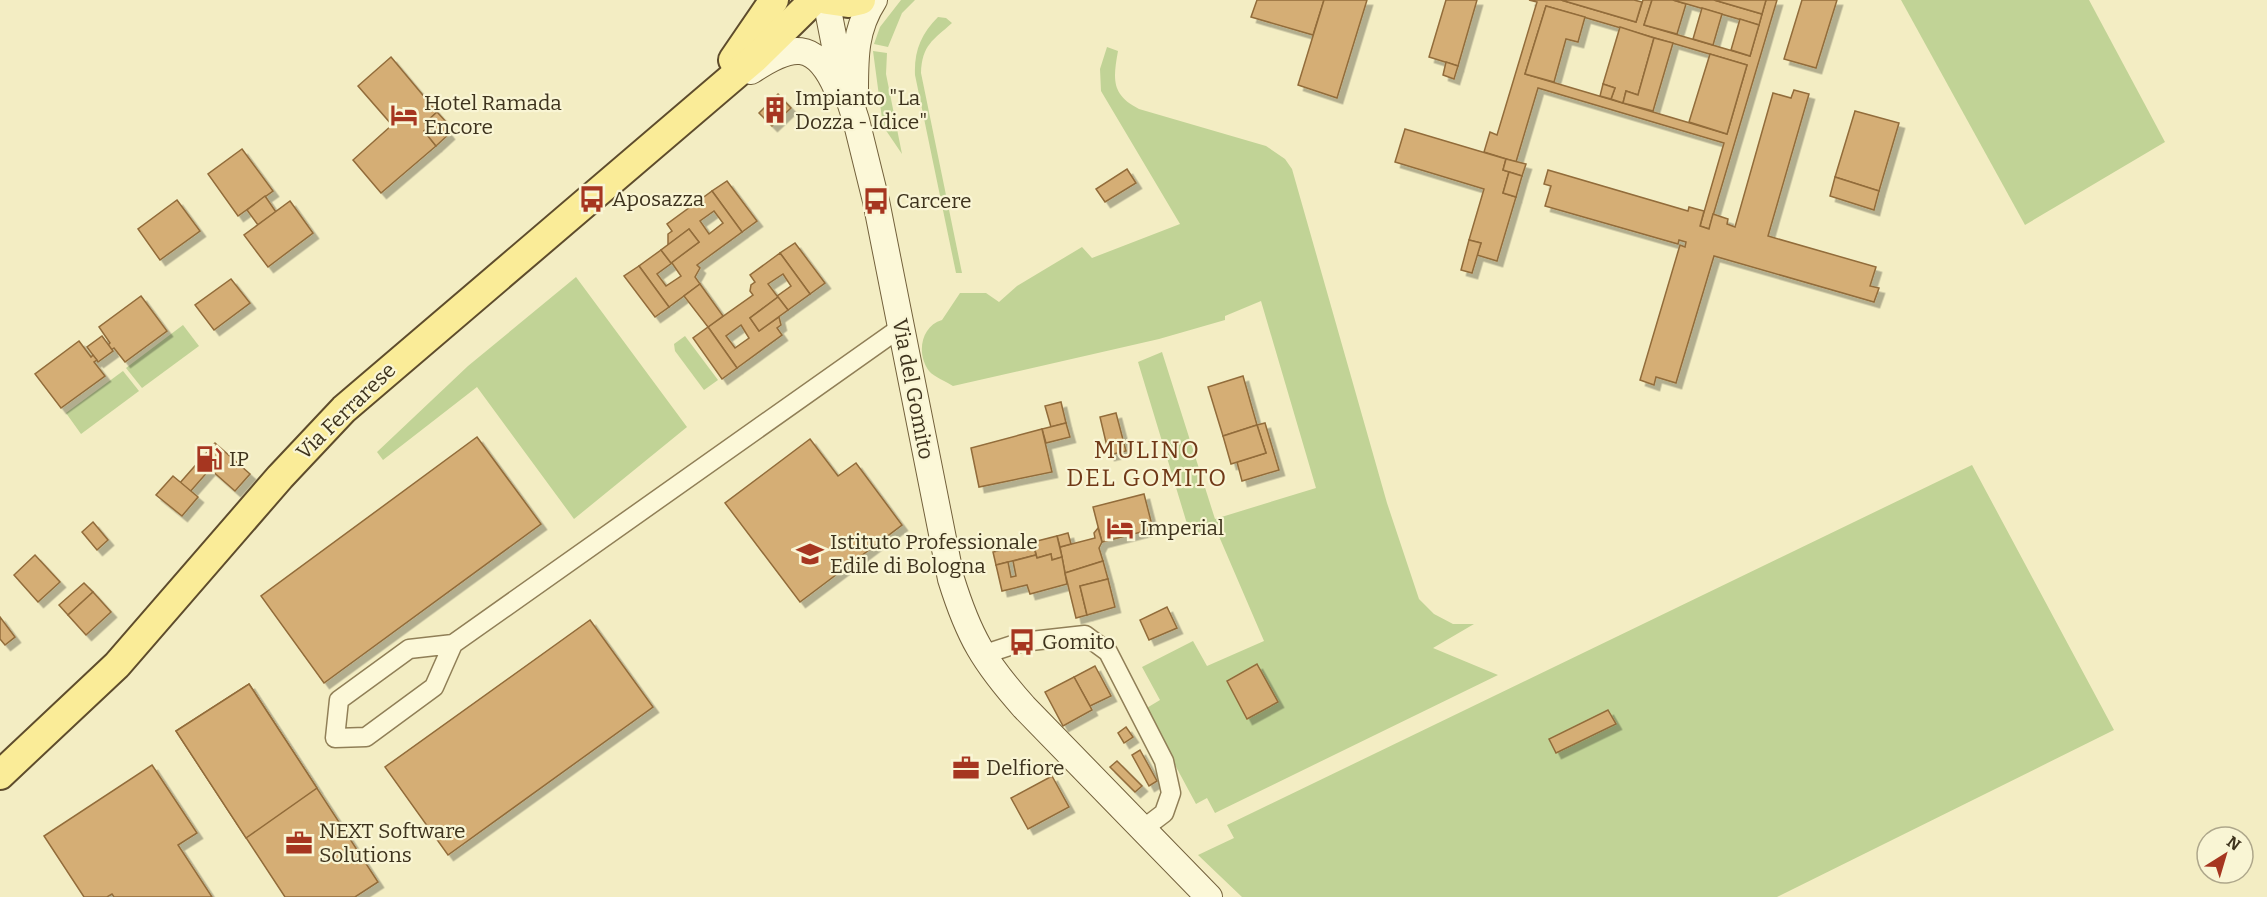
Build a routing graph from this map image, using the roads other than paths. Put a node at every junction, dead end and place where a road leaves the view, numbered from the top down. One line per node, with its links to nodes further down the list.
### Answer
1 (774, 0): 6 (main road, Via Ferrarese)
2 (814, 0): 6 (main road, Via Ferrarese)
3 (827, 0): 4 (main road); 7 (street, Via del Gomito)
4 (861, 0)
5 (874, 0): 7 (street, Via del Gomito)
6 (725, 82): 7 (street, Via Ferrarese); 11 (main road, Via Ferrarese)
7 (856, 120): 8 (street, Via del Gomito)
8 (900, 328): 9 (street); 10 (street, Via del Gomito)
9 (453, 644): 9 (street)
10 (982, 655): 12 (street, Via del Gomito); 12 (street)
11 (0, 775)
12 (1143, 829): 13 (street, Via del Gomito)
13 (1209, 897)

